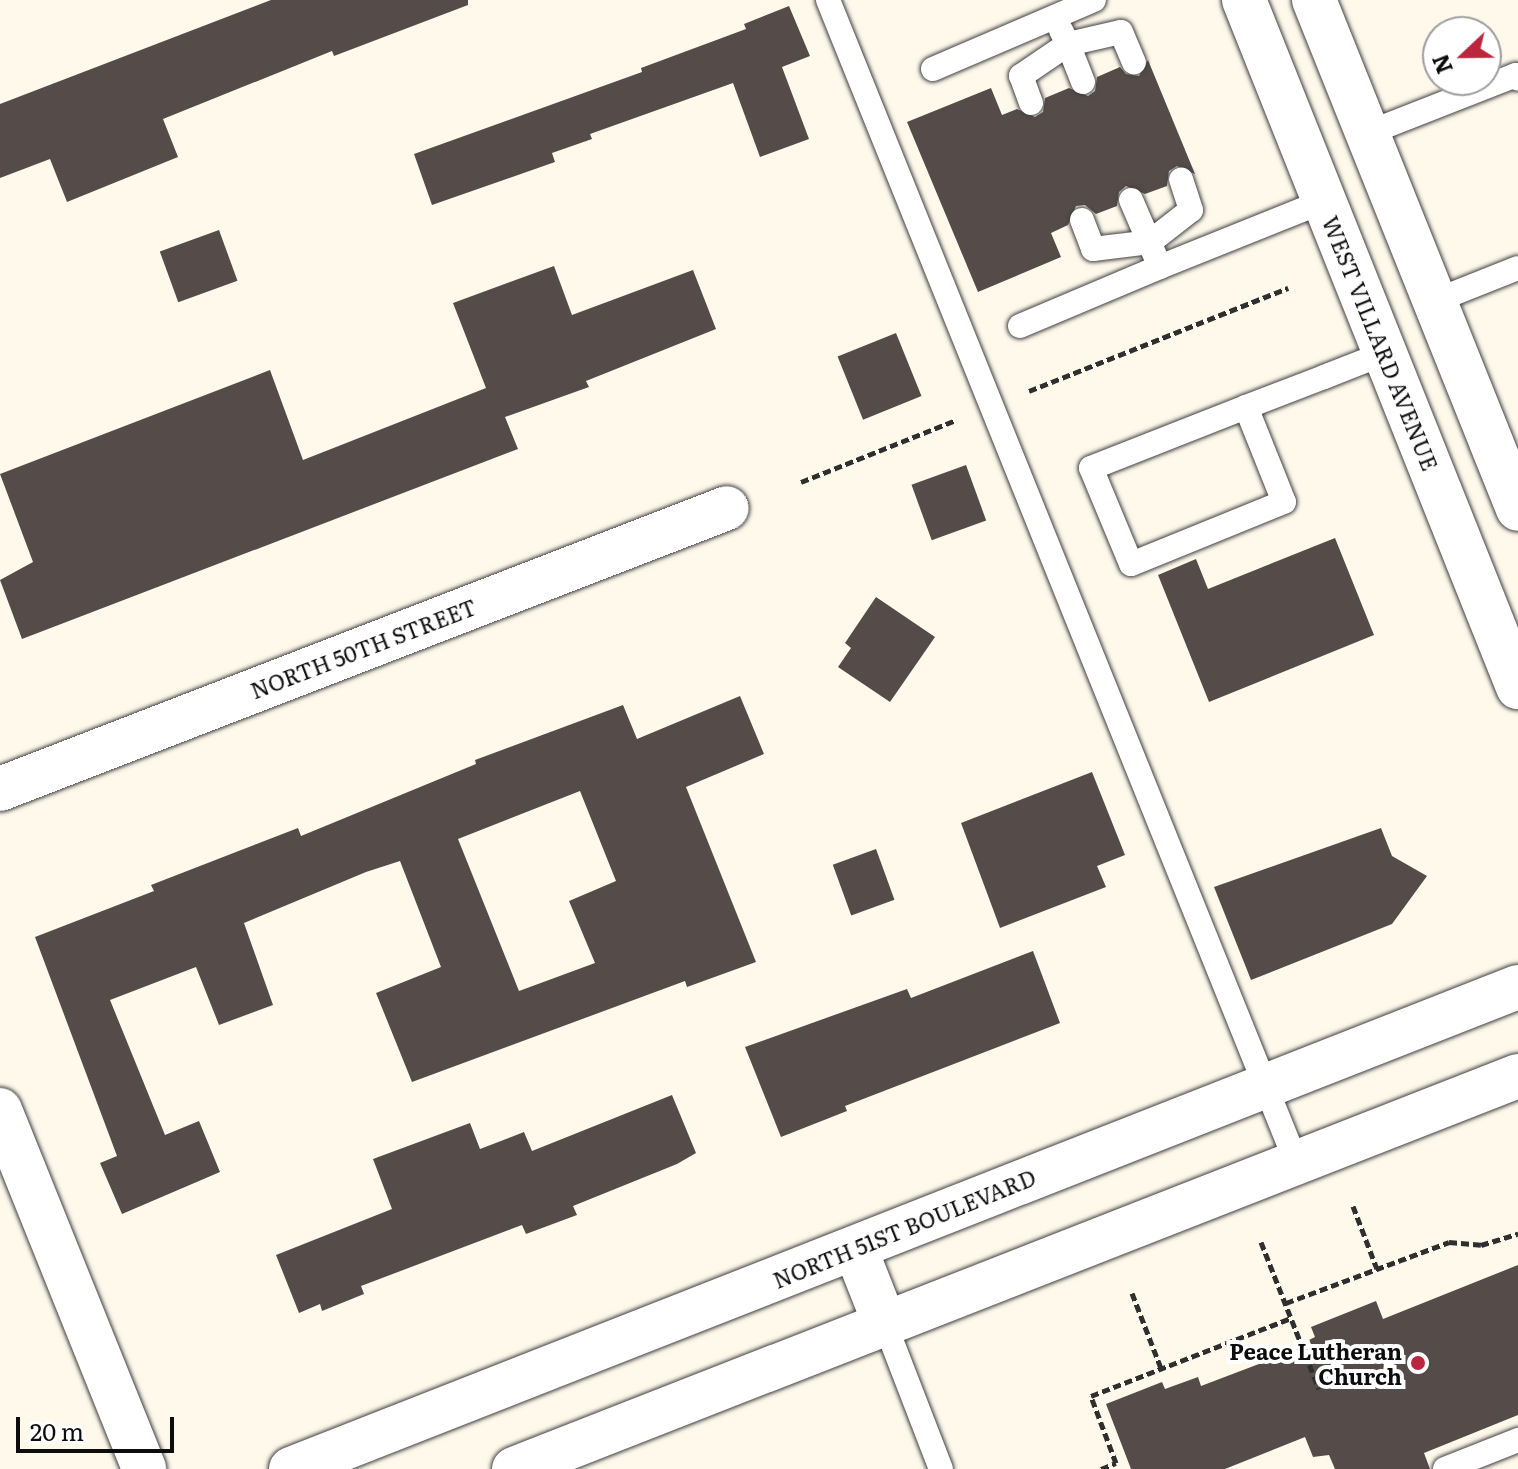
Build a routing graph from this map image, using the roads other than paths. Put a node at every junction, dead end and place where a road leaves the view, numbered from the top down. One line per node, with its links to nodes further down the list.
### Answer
1 (828, 0): 30 (lane)
2 (1094, 0): 5 (lane)
3 (1244, 0): 15 (street, WEST VILLARD AVENUE)
4 (1314, 0): 12 (street)
5 (1056, 17): 6 (lane); 8 (lane)
6 (1068, 44): 7 (lane); 10 (lane); 11 (lane)
7 (1134, 62)
8 (933, 69)
9 (1517, 77): 12 (lane)
10 (1083, 82)
11 (1031, 103)
12 (1368, 133): 20 (street)
13 (1181, 180): 17 (lane)
14 (1131, 200): 17 (lane)
15 (1324, 201): 18 (lane); 22 (street, WEST VILLARD AVENUE)
16 (1082, 220): 17 (lane)
17 (1150, 242): 18 (lane)
18 (1160, 267): 21 (lane)
19 (1518, 268): 20 (lane)
20 (1435, 301): 25 (street)
21 (1020, 326)
22 (1385, 353): 23 (lane); 26 (street, WEST VILLARD AVENUE)
23 (1246, 407): 23 (lane)
24 (727, 508): 27 (street, NORTH 50TH STREET)
25 (1518, 509)
26 (1518, 687)
27 (0, 789)
28 (1518, 987): 30 (street, NORTH 51ST BOULEVARD)
29 (1518, 1076): 32 (street)
30 (1266, 1085): 32 (lane); 33 (street, NORTH 51ST BOULEVARD)
31 (0, 1110): 36 (street)
32 (1296, 1162): 34 (street)
33 (855, 1248): 34 (street); 37 (street, NORTH 51ST BOULEVARD)
34 (885, 1324): 38 (street); 39 (lane)
35 (1518, 1440): 40 (lane)
36 (144, 1469)
37 (291, 1469)
38 (514, 1469)
39 (941, 1469)
40 (1445, 1469)

